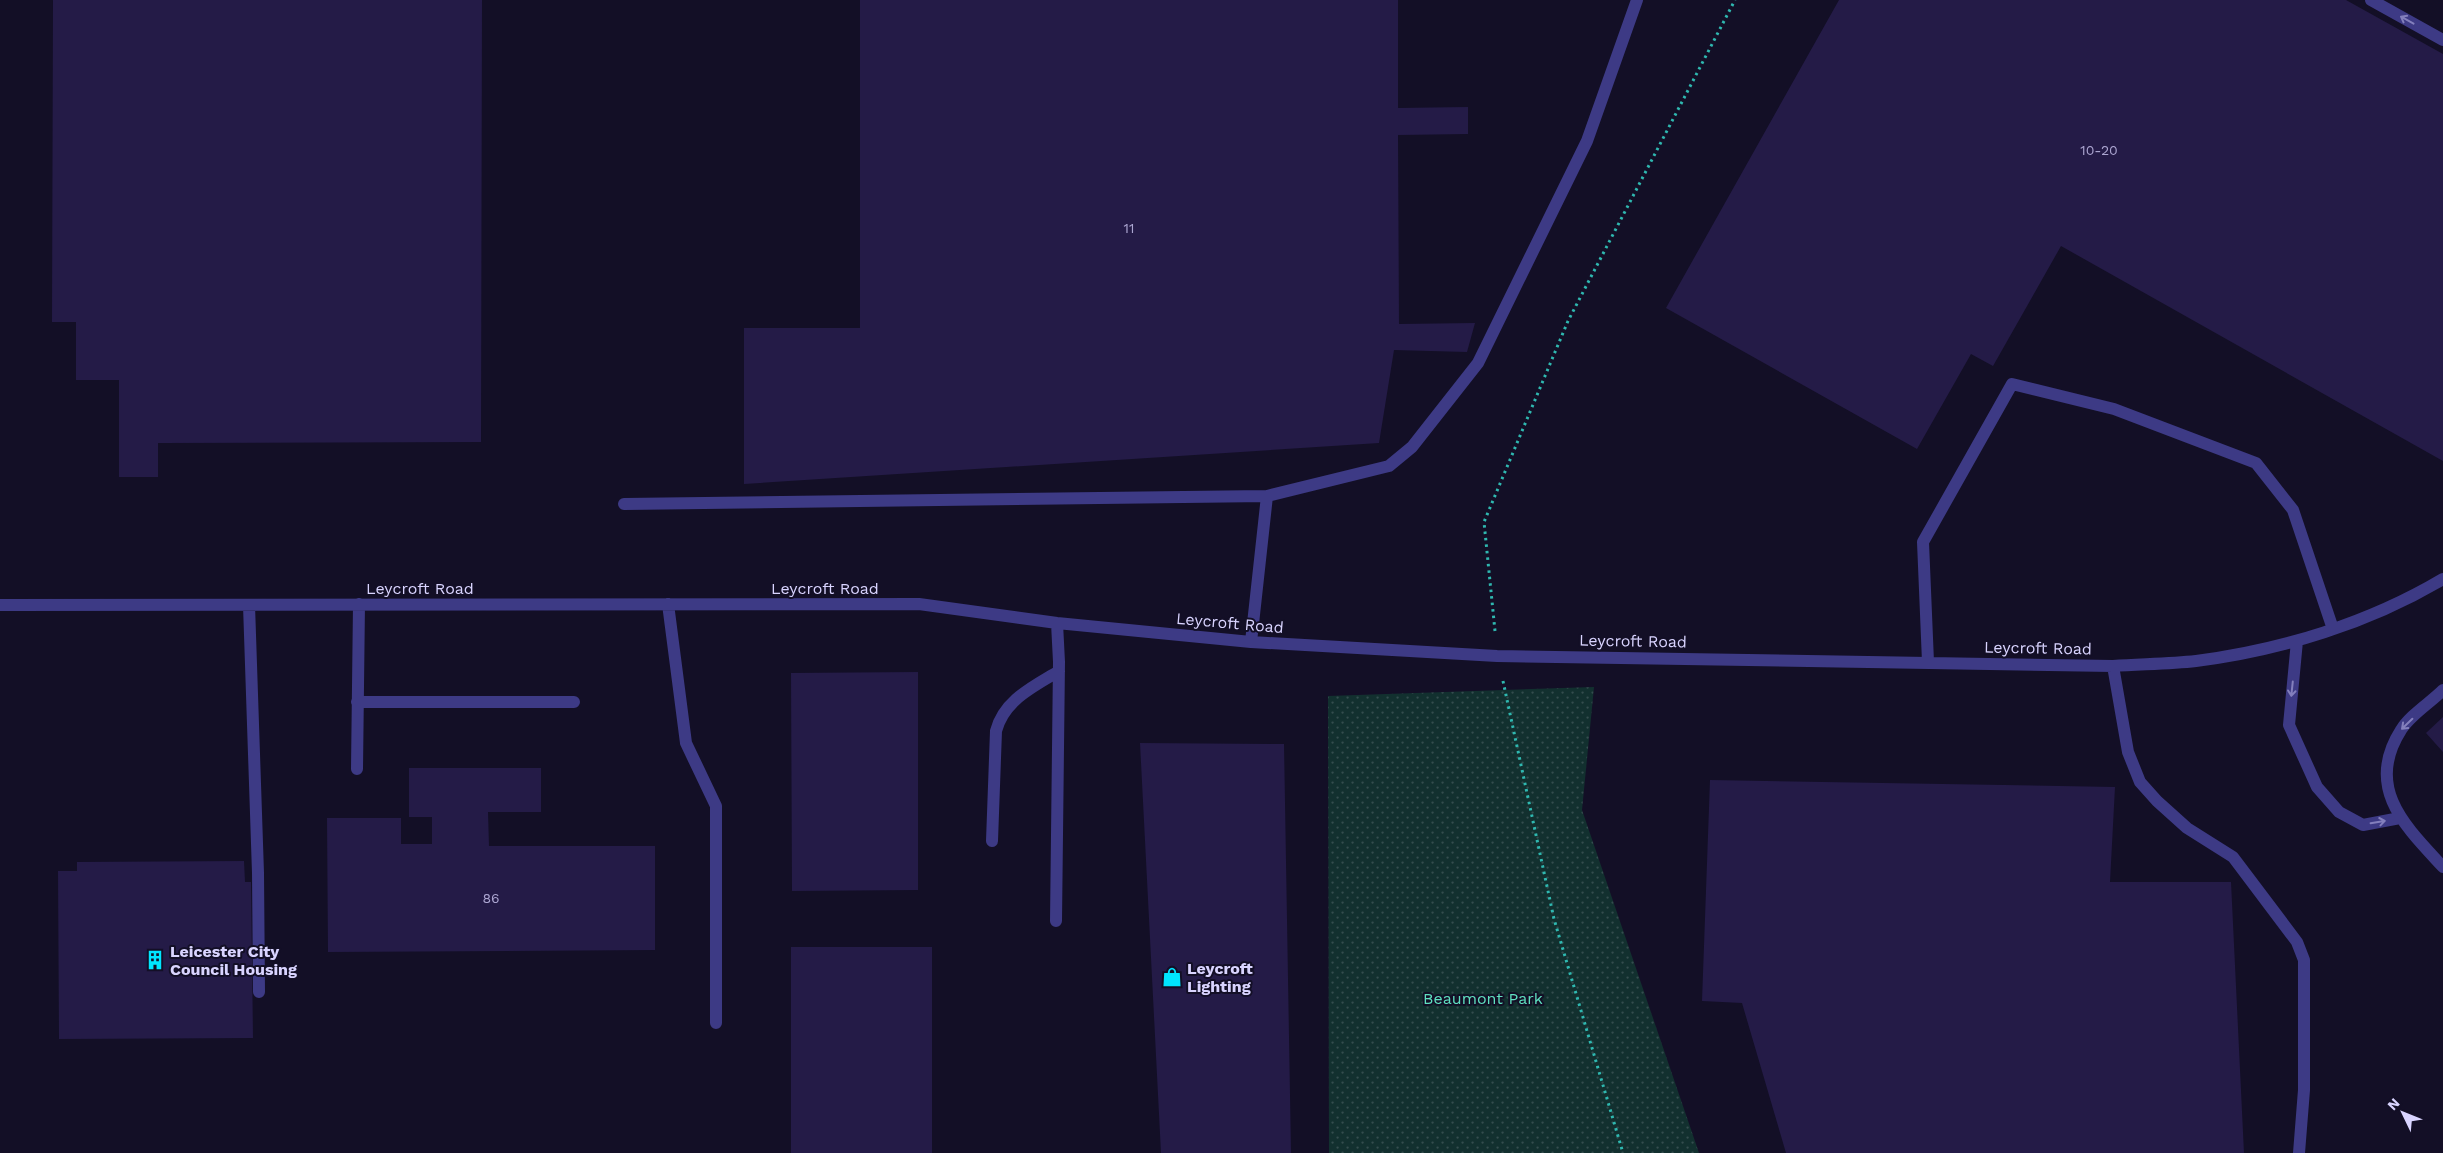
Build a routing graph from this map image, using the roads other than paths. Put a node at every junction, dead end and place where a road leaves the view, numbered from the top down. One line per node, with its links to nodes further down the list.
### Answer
1 (1637, 0): 4 (street)
2 (2371, 0): 3 (street, one-way to 2)
3 (2443, 40)
4 (1268, 496): 5 (street); 14 (street)
5 (624, 504)
6 (2443, 579): 12 (street, Leycroft Road)
7 (359, 604): 8 (street, Leycroft Road); 10 (street, Leycroft Road); 19 (street)
8 (668, 604): 11 (street, Leycroft Road); 27 (street)
9 (0, 605): 10 (street, Leycroft Road)
10 (249, 605): 26 (street)
11 (1057, 623): 14 (street, Leycroft Road); 17 (street)
12 (2333, 629): 13 (street, Leycroft Road); 15 (street)
13 (2297, 641): 16 (street, Leycroft Road); 22 (street, one-way to 22)
14 (1251, 642): 15 (street, Leycroft Road)
15 (1928, 662): 16 (street, Leycroft Road)
16 (2113, 666): 28 (street)
17 (1059, 671): 23 (street); 25 (street)
18 (2443, 690): 22 (street, one-way to 22)
19 (357, 702): 20 (street); 21 (street)
20 (574, 702)
21 (357, 769)
22 (2400, 818): 24 (street)
23 (992, 841)
24 (2443, 867)
25 (1056, 921)
26 (259, 992)
27 (716, 1022)
28 (2299, 1153)

